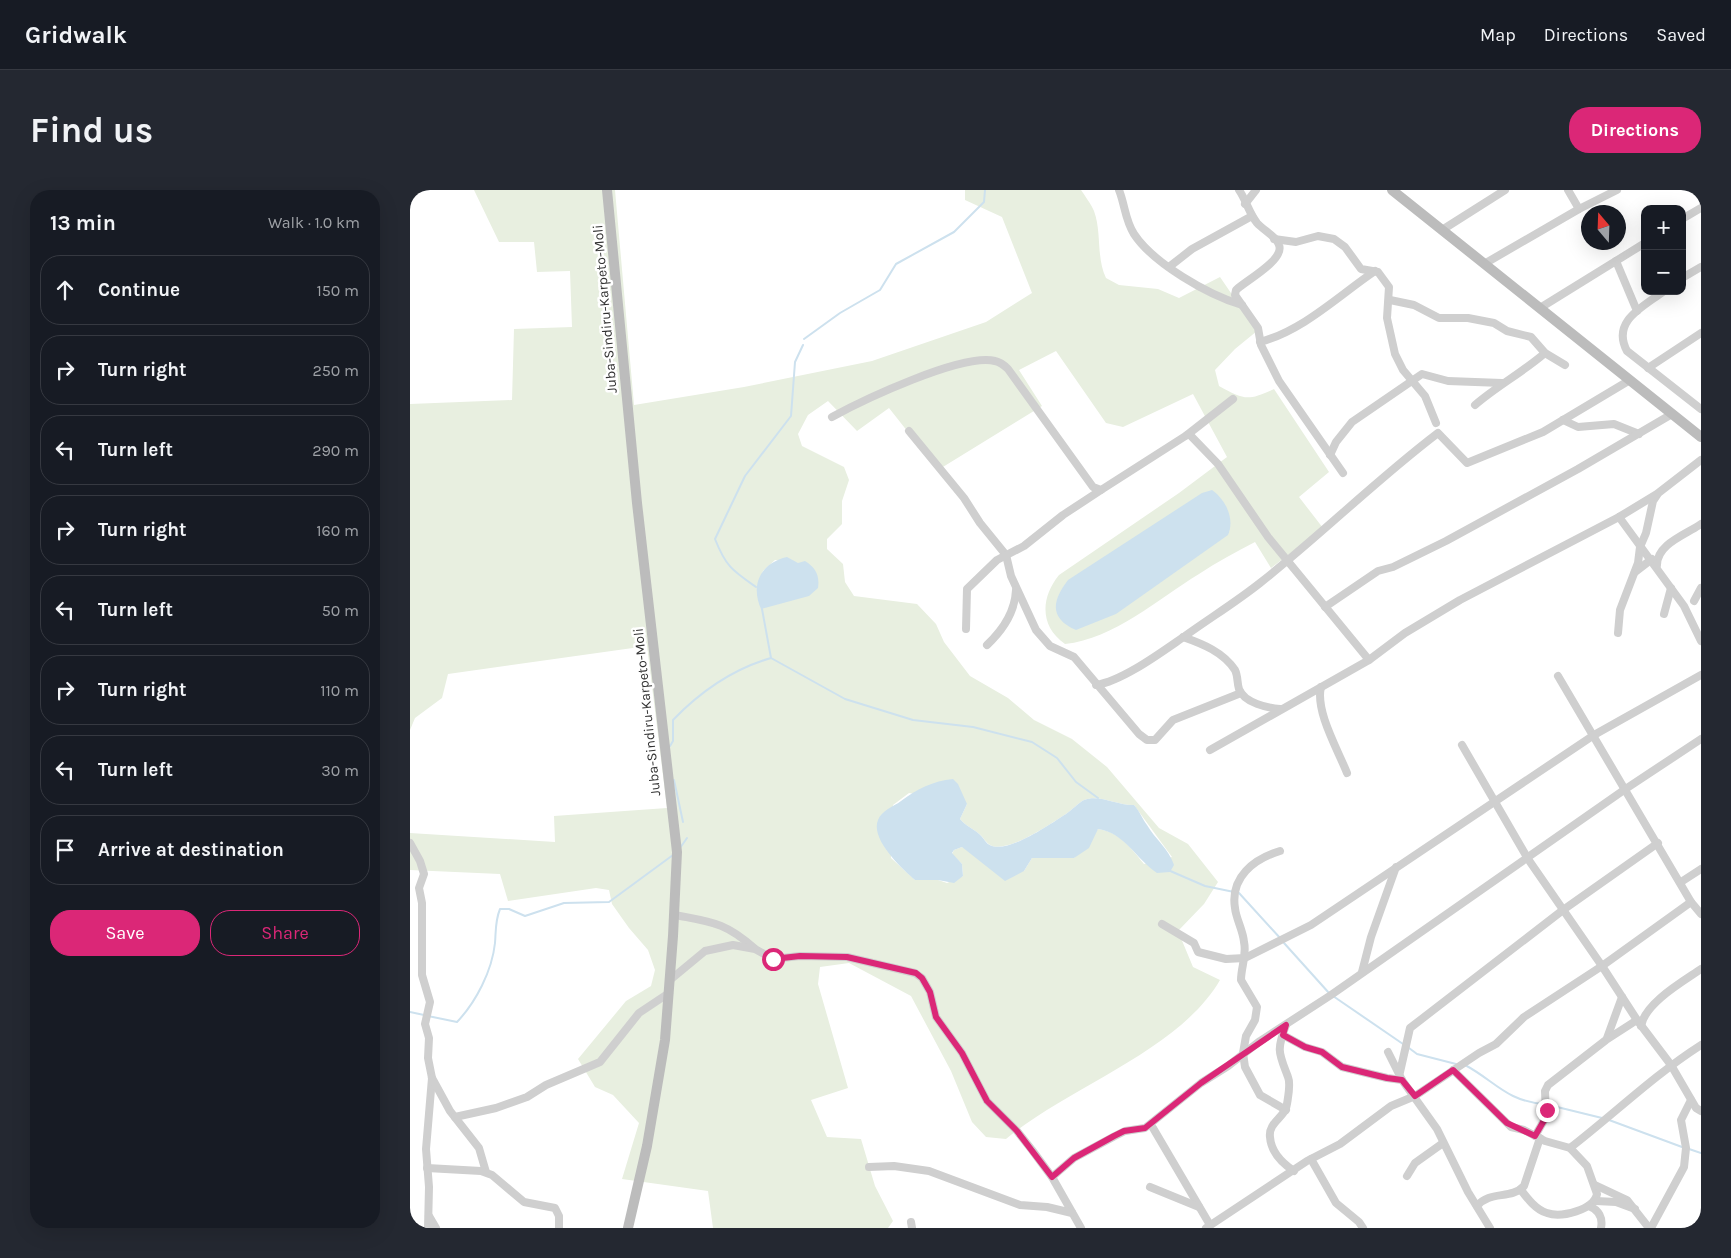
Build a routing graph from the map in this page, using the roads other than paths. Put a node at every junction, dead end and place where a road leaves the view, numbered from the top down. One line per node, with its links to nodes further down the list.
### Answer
1 (607, 190): 96 (main road, Juba-Sindiru-Karpeto-Moli)
2 (1119, 190): 21 (street)
3 (1239, 190): 9 (street)
4 (1256, 190): 9 (street)
5 (1392, 190): 14 (main road)
6 (1505, 190): 14 (street)
7 (1568, 190): 11 (street)
8 (1617, 190): 11 (street)
9 (1245, 204): 12 (street)
10 (1701, 208): 13 (street)
11 (1579, 209): 20 (street)
12 (1252, 216): 15 (street); 21 (street)
13 (1686, 217)
14 (1442, 230): 20 (main road)
15 (1274, 239): 16 (street); 18 (street)
16 (1296, 242): 18 (street); 23 (street)
17 (1641, 244): 19 (street)
18 (1279, 253): 27 (street)
19 (1616, 260): 28 (street); 29 (street)
20 (1484, 264): 28 (main road)
21 (1169, 267): 27 (street)
22 (1701, 267): 24 (street)
23 (1374, 271): 26 (street); 31 (street)
24 (1686, 276)
25 (1659, 295): 29 (street)
26 (1390, 300): 32 (street); 36 (street)
27 (1242, 305): 31 (street)
28 (1540, 308): 35 (main road)
29 (1637, 311): 34 (street)
30 (1701, 333): 34 (street)
31 (1260, 342): 49 (street)
32 (1545, 353): 33 (street); 37 (street)
33 (1565, 364)
34 (1648, 368): 40 (street)
35 (1630, 380): 41 (main road); 43 (street)
36 (1412, 381): 37 (street); 44 (street); 49 (street)
37 (1502, 383): 39 (street)
38 (1233, 399): 46 (street)
39 (1475, 405)
40 (1701, 409)
41 (1672, 414): 47 (street); 48 (main road)
42 (832, 417): 52 (street)
43 (1563, 420): 47 (street); 58 (street)
44 (1436, 422)
45 (909, 431): 57 (street)
46 (1187, 434): 52 (street); 58 (street)
47 (1639, 434): 65 (street)
48 (1701, 437)
49 (1330, 455): 51 (street)
50 (1701, 460): 53 (street)
51 (1343, 473)
52 (1101, 490): 57 (street)
53 (1657, 494): 54 (street); 56 (street)
54 (1620, 517): 56 (street); 72 (street)
55 (1701, 524): 59 (street)
56 (1640, 547): 59 (street); 60 (street)
57 (1006, 554): 61 (street); 67 (street)
58 (1288, 560): 65 (street); 69 (street)
59 (1654, 562): 60 (street); 62 (street)
60 (1635, 572): 68 (street)
61 (1016, 588): 71 (street); 75 (street)
62 (1671, 588): 66 (street); 70 (street)
63 (1701, 588): 64 (street)
64 (1694, 601)
65 (1326, 607): 72 (street)
66 (1664, 614)
67 (966, 629)
68 (1618, 633)
69 (1183, 637): 75 (street); 77 (street)
70 (1701, 641)
71 (987, 645)
72 (1369, 660): 76 (street)
73 (1701, 675): 79 (street)
74 (1558, 676): 79 (street)
75 (1096, 685): 77 (street)
76 (1321, 687): 78 (street); 83 (street)
77 (1241, 693): 78 (street)
78 (1280, 709): 82 (street)
79 (1594, 735): 84 (street); 85 (street)
80 (1701, 739): 84 (street)
81 (1462, 745): 85 (street)
82 (1210, 750)
83 (1347, 773)
84 (1624, 790): 87 (street); 89 (street)
85 (1495, 801): 89 (street); 90 (street)
86 (410, 843): 116 (street)
87 (1658, 843): 92 (street); 94 (street)
88 (1280, 851): 99 (street)
89 (1528, 859): 94 (street); 102 (street)
90 (1396, 867): 99 (street); 102 (street)
91 (1701, 868): 92 (street)
92 (1681, 882): 93 (street)
93 (1691, 902): 95 (street); 100 (street)
94 (1563, 910): 100 (street); 115 (street)
95 (1701, 914)
96 (675, 915): 98 (street); 103 (main road, Juba-Sindiru-Karpeto-Moli)
97 (1162, 924): 99 (street)
98 (755, 949): 103 (street); 132 (street)
99 (1245, 958): 112 (street)
100 (1602, 966): 105 (street); 114 (street)
101 (1701, 969): 106 (street)
102 (1362, 972): 107 (street)
103 (670, 980): 104 (main road, Juba-Sindiru-Karpeto-Moli)
104 (669, 993): 121 (street); 146 (main road, Juba-Sindiru-Karpeto-Moli)
105 (1622, 997): 106 (street); 109 (street)
106 (1639, 1023): 109 (street); 113 (street)
107 (1286, 1025): 108 (street); 112 (street)
108 (1283, 1035): 115 (street); 119 (street)
109 (1606, 1040): 123 (street)
110 (1701, 1045): 113 (street)
111 (1388, 1052): 115 (street)
112 (1243, 1053): 119 (street); 132 (street)
113 (1671, 1065): 118 (street); 125 (street)
114 (1453, 1070): 117 (street); 123 (street)
115 (1401, 1076): 117 (street)
116 (432, 1078): 121 (street); 128 (street)
117 (1415, 1096): 124 (street); 126 (street)
118 (1691, 1100): 120 (street); 151 (street)
119 (1286, 1110): 129 (street)
120 (1701, 1111)
121 (456, 1118): 130 (street)
122 (1153, 1128): 138 (street)
123 (1537, 1137): 125 (street); 135 (street)
124 (1443, 1143): 131 (street); 137 (street)
125 (1570, 1148): 133 (street)
126 (1311, 1160): 129 (street); 148 (street)
127 (869, 1167): 140 (street)
128 (427, 1168): 130 (street); 141 (street)
129 (1294, 1170): 142 (street)
130 (486, 1172): 145 (street)
131 (1407, 1176)
132 (1052, 1177): 140 (street)
133 (1595, 1186): 136 (street); 139 (street)
134 (1150, 1187): 138 (street)
135 (1520, 1190): 136 (street); 137 (street)
136 (1593, 1203): 139 (street); 150 (street)
137 (1478, 1206): 149 (street)
138 (1199, 1207): 142 (street)
139 (1635, 1209): 151 (street)
140 (1072, 1213): 147 (street)
141 (429, 1216): 143 (street); 144 (street)
142 (1208, 1226)
143 (428, 1228)
144 (436, 1228)
145 (559, 1228)
146 (628, 1228)
147 (1081, 1228)
148 (1363, 1228)
149 (1490, 1228)
150 (1602, 1228)
151 (1650, 1228)

